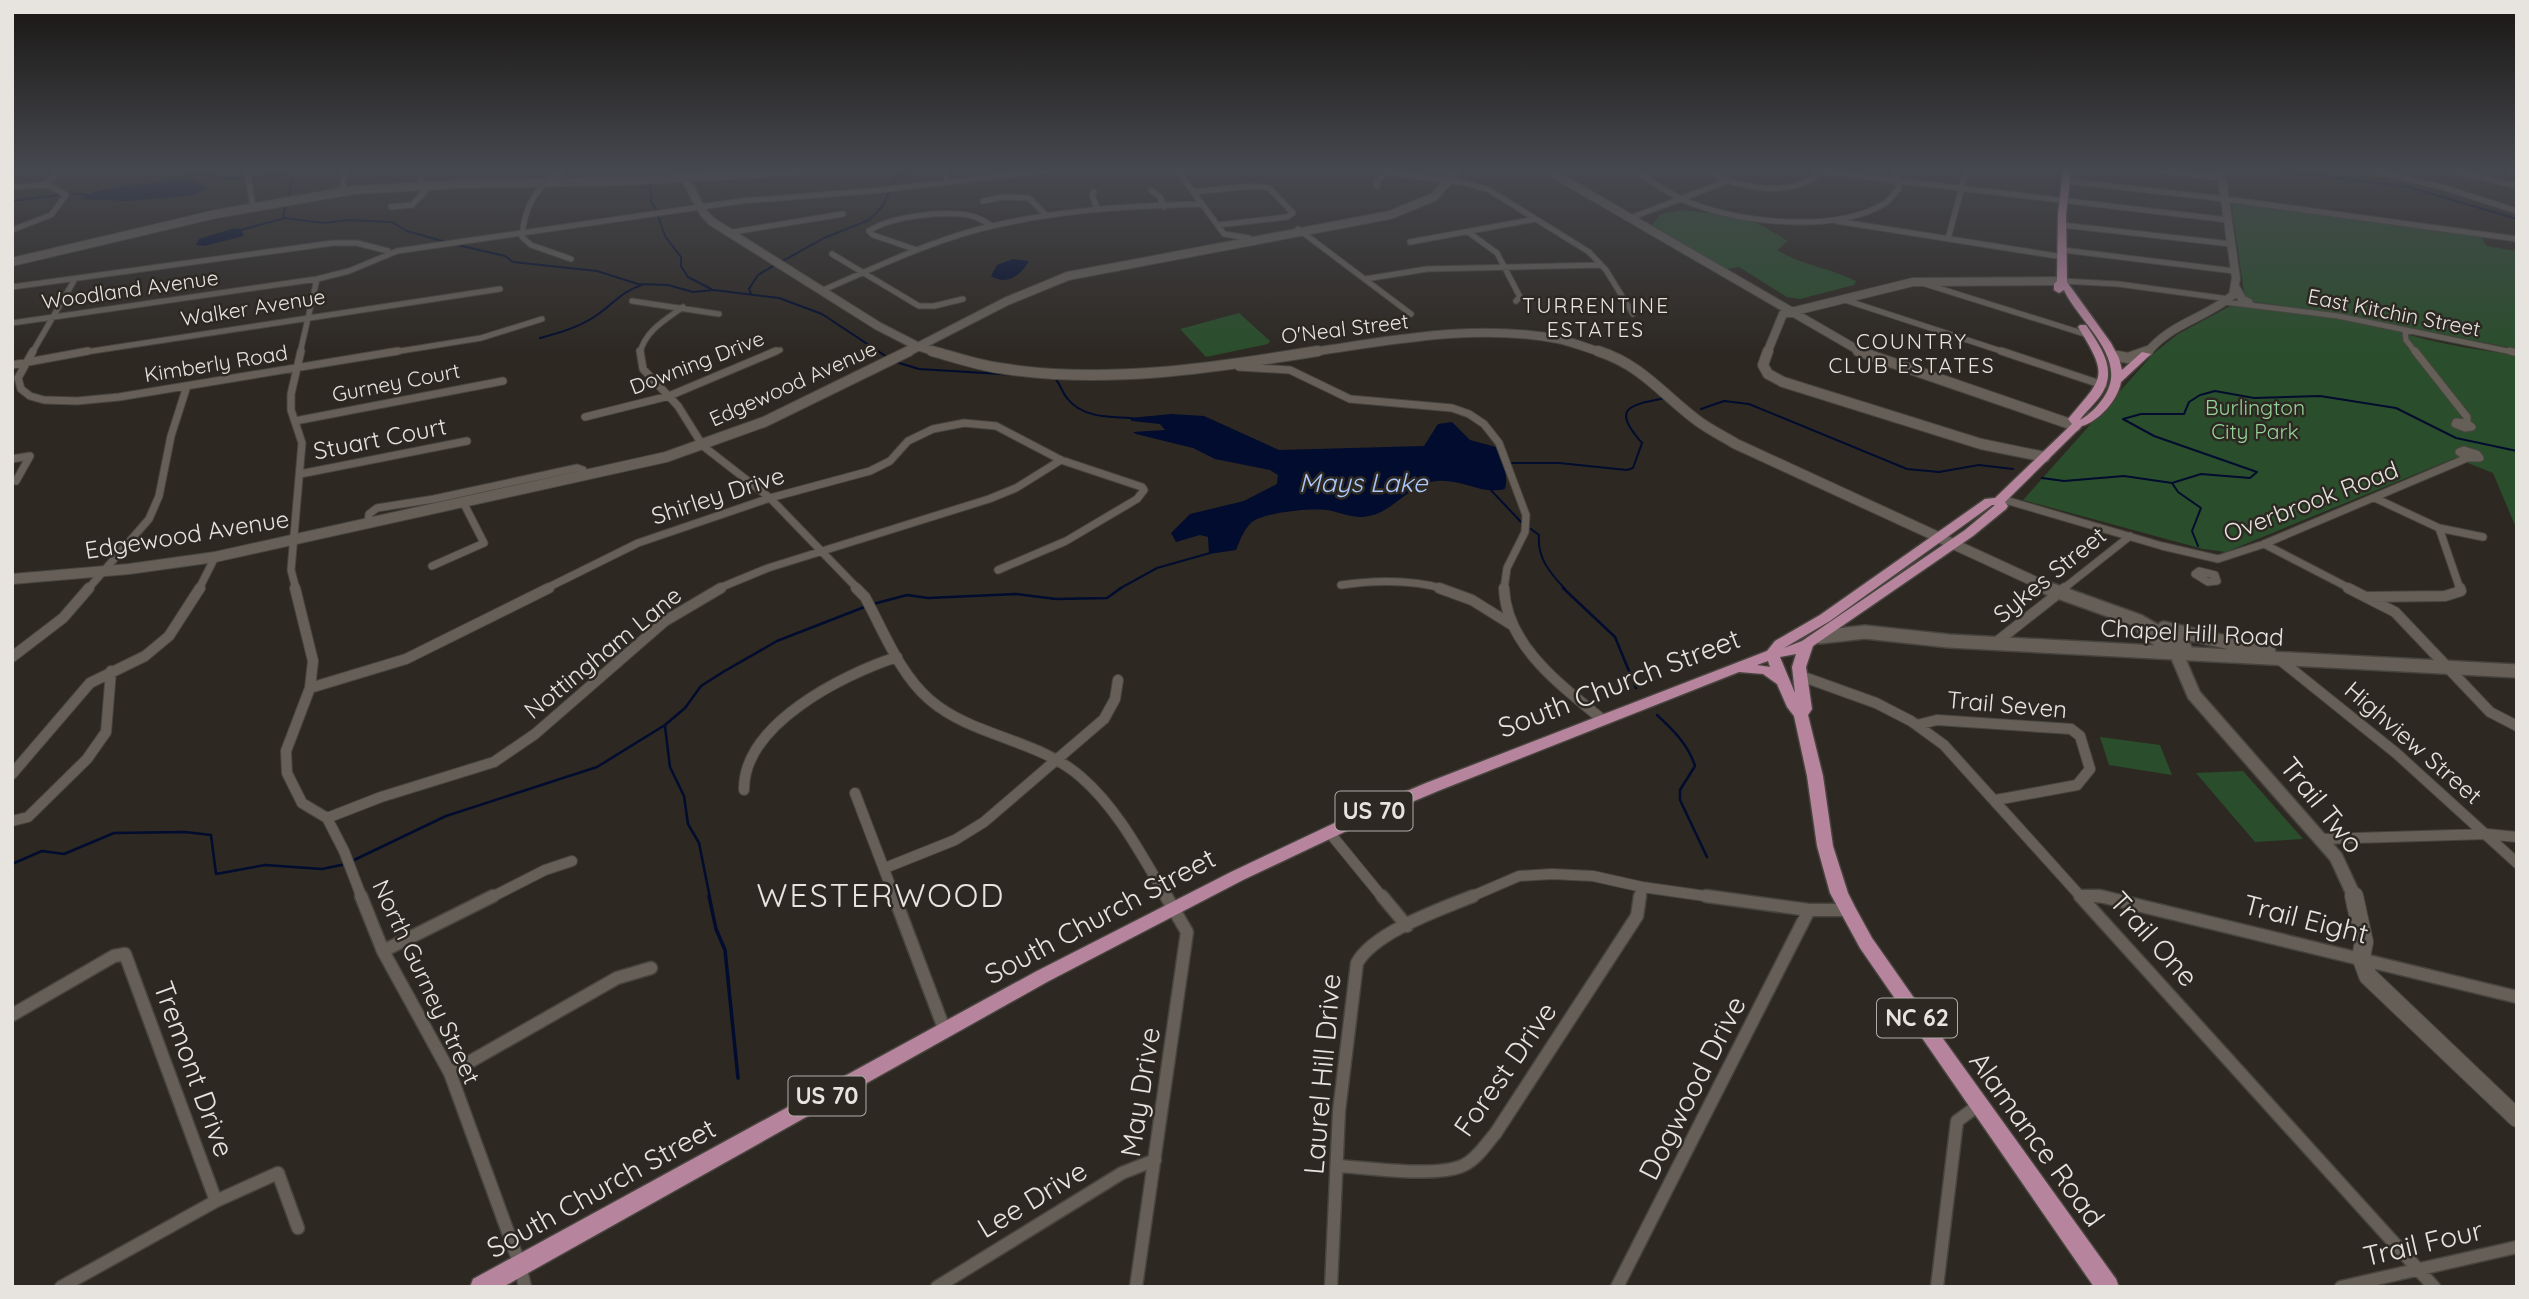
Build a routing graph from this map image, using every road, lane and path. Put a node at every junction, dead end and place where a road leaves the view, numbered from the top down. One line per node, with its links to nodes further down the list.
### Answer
1 (145, 232): 32 (street)
2 (532, 232): 18 (street, Woodland Avenue)
3 (727, 232): 46 (street, O'Neal Street)
4 (871, 232): 26 (street)
5 (974, 232): 26 (street)
6 (1227, 232): 19 (street)
7 (1289, 232): 20 (street, Edgewood Avenue)
8 (1302, 232): 40 (street)
9 (1468, 232): 23 (street); 34 (street)
10 (1557, 232): 33 (street)
11 (1653, 232): 55 (street)
12 (1902, 232): 21 (street)
13 (1950, 232): 21 (street)
14 (2063, 232): 29 (main road)
15 (2122, 232): 24 (street)
16 (2229, 232): 24 (street)
17 (2463, 232): 22 (street)
18 (522, 233): 27 (street, Woodland Avenue); 31 (street)
19 (1221, 233): 20 (street, Edgewood Avenue); 20 (street); 36 (street, Edgewood Avenue)
20 (1248, 238): 36 (street, Edgewood Avenue)
21 (1948, 239): 29 (street)
22 (2517, 239)
23 (1410, 242)
24 (2231, 244): 35 (street)
25 (375, 250): 27 (street); 30 (street); 38 (street)
26 (917, 250): 37 (street)
27 (397, 251): 30 (street, Woodland Avenue)
28 (832, 254): 37 (street)
29 (2063, 254): 35 (street); 42 (main road)
30 (374, 259): 39 (street, Woodland Avenue)
31 (570, 259)
32 (12, 262)
33 (1601, 265): 34 (street); 58 (street)
34 (1507, 268): 40 (street); 51 (street)
35 (2235, 271): 44 (street)
36 (1074, 272): 65 (street, Edgewood Avenue)
37 (864, 274): 46 (street); 47 (street)
38 (75, 279): 43 (street); 59 (street)
39 (317, 279): 59 (street, Woodland Avenue); 60 (street, North Gurney Street)
40 (1365, 279): 57 (street)
41 (1919, 282): 42 (street); 48 (street); 64 (street)
42 (2062, 282): 49 (street); 64 (main road); 69 (main road)
43 (12, 287)
44 (2236, 288): 49 (street); 52 (street)
45 (500, 289): 60 (street, Walker Avenue)
46 (825, 289): 65 (street, O'Neal Street)
47 (963, 299)
48 (1842, 299): 55 (street); 74 (street)
49 (2228, 300): 52 (street, East Kitchin Street); 54 (street, East Kitchin Street); 67 (street)
50 (632, 301): 53 (street)
51 (1516, 301)
52 (2249, 303): 54 (street, East Kitchin Street)
53 (683, 307): 56 (street); 79 (street, May Drive)
54 (2265, 307): 63 (street, East Kitchin Street)
55 (1789, 312): 84 (street); 88 (street)
56 (719, 314)
57 (1411, 314)
58 (1633, 314)
59 (53, 317): 62 (street, Woodland Avenue); 70 (street)
60 (310, 317): 70 (street, Walker Avenue); 72 (street, North Gurney Street)
61 (542, 319): 72 (street, Kimberly Road)
62 (12, 323)
63 (2405, 331): 68 (street, East Kitchin Street); 83 (street)
64 (2089, 337): 69 (main road); 74 (main road)
65 (924, 345): 86 (street, Edgewood Avenue); 87 (street, O'Neal Street)
66 (780, 350): 79 (street, Downing Drive)
67 (2146, 352): 69 (street); 75 (main road, South Church Street)
68 (2517, 353)
69 (2115, 356): 74 (main road); 75 (main road)
70 (26, 363): 71 (street, Walker Avenue); 78 (street)
71 (12, 365)
72 (298, 368): 77 (street, Kimberly Road); 82 (street, North Gurney Street)
73 (1218, 369): 120 (street)
74 (2104, 380): 84 (main road, South Church Street / US 70)
75 (2118, 380): 84 (main road, South Church Street / US 70)
76 (503, 381): 82 (street, Gurney Court)
77 (187, 386): 78 (street, Kimberly Road); 112 (street)
78 (24, 393): 80 (street)
79 (669, 396): 81 (street, Downing Drive); 86 (street, May Drive)
80 (12, 397)
81 (584, 417)
82 (295, 421): 92 (street, North Gurney Street)
83 (2467, 423)
84 (2077, 425): 88 (main road, South Church Street / US 70)
85 (467, 441): 92 (street, Stuart Court)
86 (703, 446): 93 (street, Edgewood Avenue); 95 (street, May Drive)
87 (1745, 449): 104 (street, O'Neal Street)
88 (2045, 457): 97 (main road, South Church Street / US 70)
89 (2466, 458): 96 (street, Overbrook Road)
90 (12, 459): 94 (street)
91 (1061, 460): 95 (street, Shirley Drive); 106 (street, Nottingham Lane); 110 (street, Shirley Drive)
92 (300, 474): 103 (street, North Gurney Street)
93 (584, 476): 98 (street, Edgewood Avenue); 99 (street, Edgewood Avenue)
94 (16, 481)
95 (770, 498): 106 (street, May Drive); 137 (street, Shirley Drive)
96 (2377, 499): 100 (street); 105 (street, Overbrook Road)
97 (2001, 500): 101 (street, Overbrook Road); 104 (main road, South Church Street / US 70)
98 (463, 502): 99 (street, Edgewood Avenue); 109 (street)
99 (368, 524): 103 (street, Edgewood Avenue)
100 (2439, 528): 102 (street); 116 (street)
101 (2130, 536): 108 (street, Overbrook Road); 115 (street, Sykes Street)
102 (2483, 537)
103 (291, 541): 107 (street, Edgewood Avenue); 137 (street, North Gurney Street)
104 (1946, 542): 115 (street); 118 (main road, South Church Street / US 70); 127 (main road, South Church Street / US 70)
105 (2264, 544): 108 (street, Overbrook Road); 116 (street)
106 (822, 551): 126 (street, May Drive); 147 (street, Nottingham Lane)
107 (215, 557): 112 (street, Edgewood Avenue); 132 (street)
108 (2208, 558): 111 (street)
109 (432, 566)
110 (998, 570)
111 (2205, 571)
112 (103, 572): 113 (street, Edgewood Avenue); 125 (street)
113 (12, 579)
114 (1341, 585): 120 (street)
115 (2057, 592): 117 (street); 123 (street, Sykes Street)
116 (2368, 597): 130 (street)
117 (2107, 611): 119 (street); 124 (street)
118 (1851, 614): 121 (street); 122 (main road, South Church Street / US 70)
119 (2150, 624): 124 (street, Trail Two); 129 (street)
120 (1512, 625): 139 (street)
121 (1865, 632): 122 (street, Chapel Hill Road); 123 (street, Chapel Hill Road)
122 (1813, 640): 127 (main road, South Church Street / US 70); 134 (main road, Alamance Road / NC 62)
123 (1994, 644): 124 (street, Chapel Hill Road)
124 (2176, 653): 128 (street, Chapel Hill Road); 152 (street, Trail Two)
125 (12, 657)
126 (897, 657): 142 (street, May Drive); 144 (street)
127 (1774, 658): 131 (main road, South Church Street / US 70); 134 (main road); 136 (main road, Alamance Road / NC 62)
128 (2279, 659): 129 (street, Chapel Hill Road); 150 (street, Highview Street)
129 (2311, 660): 130 (street, Chapel Hill Road)
130 (2447, 667): 133 (street, Chapel Hill Road); 141 (street)
131 (1735, 668): 136 (main road); 139 (main road, South Church Street / US 70)
132 (111, 671): 143 (street); 148 (street)
133 (2517, 671)
134 (1800, 672): 138 (main road, Alamance Road / NC 62); 140 (street, Trail One)
135 (1118, 680): 142 (street)
136 (1783, 681): 138 (main road, Alamance Road / NC 62)
137 (310, 688): 147 (street, North Gurney Street)
138 (1801, 715): 160 (main road, Alamance Road / NC 62)
139 (1603, 720): 149 (main road, South Church Street / US 70)
140 (1917, 725): 146 (street, Trail One); 146 (street, Trail Seven)
141 (2517, 726)
142 (1058, 760): 155 (street); 158 (street, May Drive)
143 (12, 774)
144 (744, 790)
145 (855, 793): 155 (street)
146 (1996, 800): 157 (street, Trail One)
147 (327, 818): 162 (street, North Gurney Street)
148 (12, 821)
149 (1329, 832): 158 (main road, South Church Street / US 70); 161 (street)
150 (2487, 834): 151 (street); 152 (street); 154 (street, Highview Street)
151 (2517, 837)
152 (2323, 839): 163 (street, Trail Two)
153 (572, 861): 162 (street)
154 (2517, 863)
155 (885, 868): 167 (street)
156 (1642, 887): 159 (street, Laurel Hill Drive); 161 (street, Laurel Hill Drive); 172 (street, Forest Drive)
157 (2082, 896): 163 (street, Trail Eight); 177 (street, Trail One)
158 (1174, 908): 167 (main road, South Church Street / US 70); 171 (street, May Drive)
159 (1809, 910): 160 (street, Laurel Hill Drive); 184 (street, Dogwood Drive)
160 (1847, 910): 169 (main road, Alamance Road / NC 62)
161 (1407, 926): 172 (street, Laurel Hill Drive)
162 (383, 951): 168 (street, North Gurney Street)
163 (2361, 957): 165 (street, Trail Eight); 170 (street, Trail Two)
164 (651, 968): 168 (street)
165 (2517, 997)
166 (12, 1014): 173 (street, Tremont Drive)
167 (945, 1031): 176 (main road, South Church Street / US 70)
168 (450, 1073): 176 (street, North Gurney Street)
169 (1979, 1105): 185 (street); 186 (main road, Alamance Road / NC 62)
170 (2517, 1118)
171 (1155, 1160): 181 (street, Lee Drive); 182 (street, May Drive)
172 (1339, 1166): 183 (street, Laurel Hill Drive)
173 (216, 1201): 174 (street); 178 (street)
174 (298, 1228)
175 (2517, 1247): 177 (street, Trail Four)
176 (520, 1265): 179 (main road, South Church Street / US 70); 180 (street, North Gurney Street)
177 (2418, 1269): 187 (street, Trail Four); 188 (street, Trail One)
178 (61, 1287)
179 (481, 1287)
180 (525, 1287)
181 (937, 1287)
182 (1136, 1287)
183 (1331, 1287)
184 (1617, 1287)
185 (1937, 1287)
186 (2108, 1287)
187 (2341, 1287)
188 (2434, 1287)

